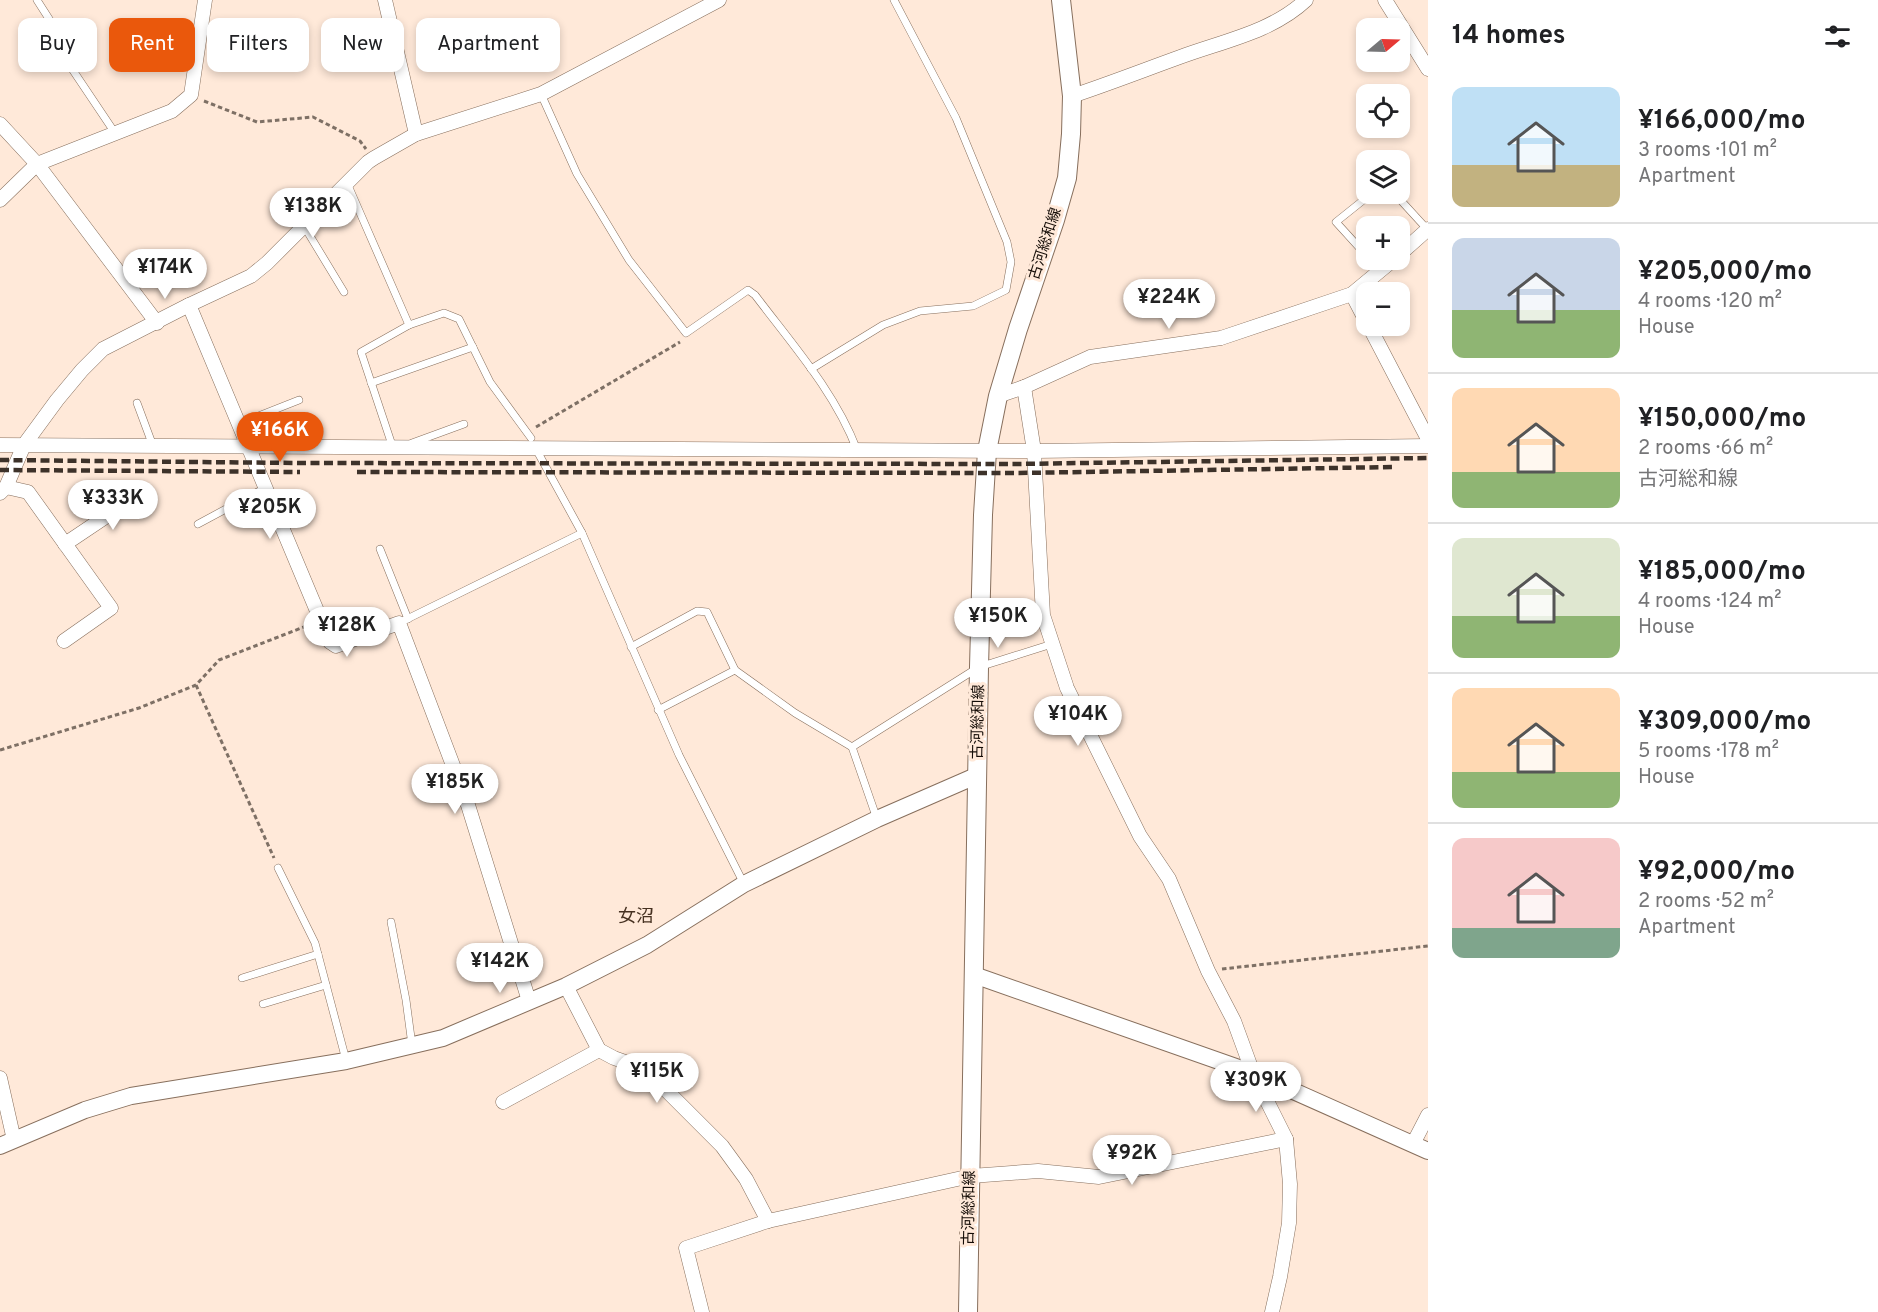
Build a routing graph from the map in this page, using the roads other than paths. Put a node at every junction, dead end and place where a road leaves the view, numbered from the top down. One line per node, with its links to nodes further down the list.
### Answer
1 (37, 0): 13 (lane)
2 (206, 0): 13 (street)
3 (385, 0): 14 (street)
4 (719, 0): 10 (street)
5 (894, 0): 33 (lane)
6 (1061, 0): 11 (main road, 古河総和線)
7 (1306, 0): 11 (street)
8 (1385, 0): 9 (street)
9 (1428, 69)
10 (541, 94): 14 (street); 33 (lane)
11 (1072, 96): 36 (main road, 古河総和線)
12 (0, 124): 15 (street)
13 (115, 133): 15 (street)
14 (416, 134): 16 (street)
15 (37, 164): 17 (street); 29 (street)
16 (347, 183): 20 (street); 30 (lane)
17 (0, 200)
18 (1358, 204): 22 (lane)
19 (1404, 204): 21 (lane)
20 (304, 226): 25 (lane); 28 (street)
21 (1428, 230): 23 (street)
22 (1356, 244)
23 (1410, 245)
24 (1380, 270): 26 (street)
25 (344, 292)
26 (1352, 294): 27 (street); 35 (street)
27 (1356, 302)
28 (189, 305): 29 (street); 39 (street)
29 (157, 323): 44 (street)
30 (409, 325): 32 (lane); 34 (lane)
31 (1374, 336): 41 (street)
32 (473, 347): 34 (lane); 42 (lane)
33 (811, 369): 49 (lane)
34 (371, 383): 48 (lane)
35 (1024, 387): 36 (street); 51 (street)
36 (998, 396): 50 (main road, 古河総和線)
37 (299, 400): 39 (lane)
38 (137, 403): 45 (lane)
39 (238, 424): 47 (street)
40 (464, 424): 48 (lane)
41 (1428, 440)
42 (533, 444): 48 (street); 49 (street); 56 (lane)
43 (0, 445): 44 (street)
44 (24, 445): 45 (street); 53 (street)
45 (153, 446): 47 (street)
46 (1428, 446): 51 (street)
47 (248, 447): 48 (street); 52 (street)
48 (396, 448)
49 (856, 450): 50 (street)
50 (987, 451): 51 (street); 63 (main road, 古河総和線)
51 (1034, 451): 61 (street)
52 (265, 488): 55 (lane); 59 (street)
53 (3, 490): 57 (street)
54 (144, 491): 57 (street)
55 (198, 524)
56 (582, 533): 59 (lane); 62 (lane)
57 (65, 544): 60 (street)
58 (380, 549): 59 (lane)
59 (404, 621): 77 (street)
60 (64, 641)
61 (1052, 644): 63 (lane); 82 (street)
62 (631, 647): 64 (lane); 65 (lane)
63 (979, 667): 66 (lane); 67 (main road, 古河総和線)
64 (735, 670): 65 (lane); 66 (lane)
65 (658, 710): 70 (lane)
66 (852, 747): 68 (lane)
67 (978, 775): 68 (street); 73 (main road, 古河総和線)
68 (877, 819): 70 (street)
69 (278, 868): 72 (lane)
70 (744, 885): 76 (street)
71 (391, 922): 79 (lane)
72 (318, 954): 74 (lane); 75 (lane)
73 (974, 975): 82 (street); 89 (main road, 古河総和線)
74 (242, 978)
75 (326, 985): 78 (lane); 81 (lane)
76 (566, 986): 77 (street); 80 (street)
77 (529, 1001): 79 (street)
78 (263, 1004)
79 (412, 1045): 81 (street)
80 (600, 1050): 84 (street); 90 (street)
81 (346, 1060): 87 (street)
82 (1253, 1073): 86 (street); 88 (street)
83 (0, 1078): 87 (street)
84 (503, 1102)
85 (1428, 1114): 88 (street)
86 (1286, 1138): 89 (street); 93 (street)
87 (7, 1143)
88 (1421, 1147)
89 (971, 1176): 90 (street); 92 (main road, 古河総和線)
90 (768, 1221): 91 (street)
91 (702, 1312)
92 (968, 1312)
93 (1272, 1312)

